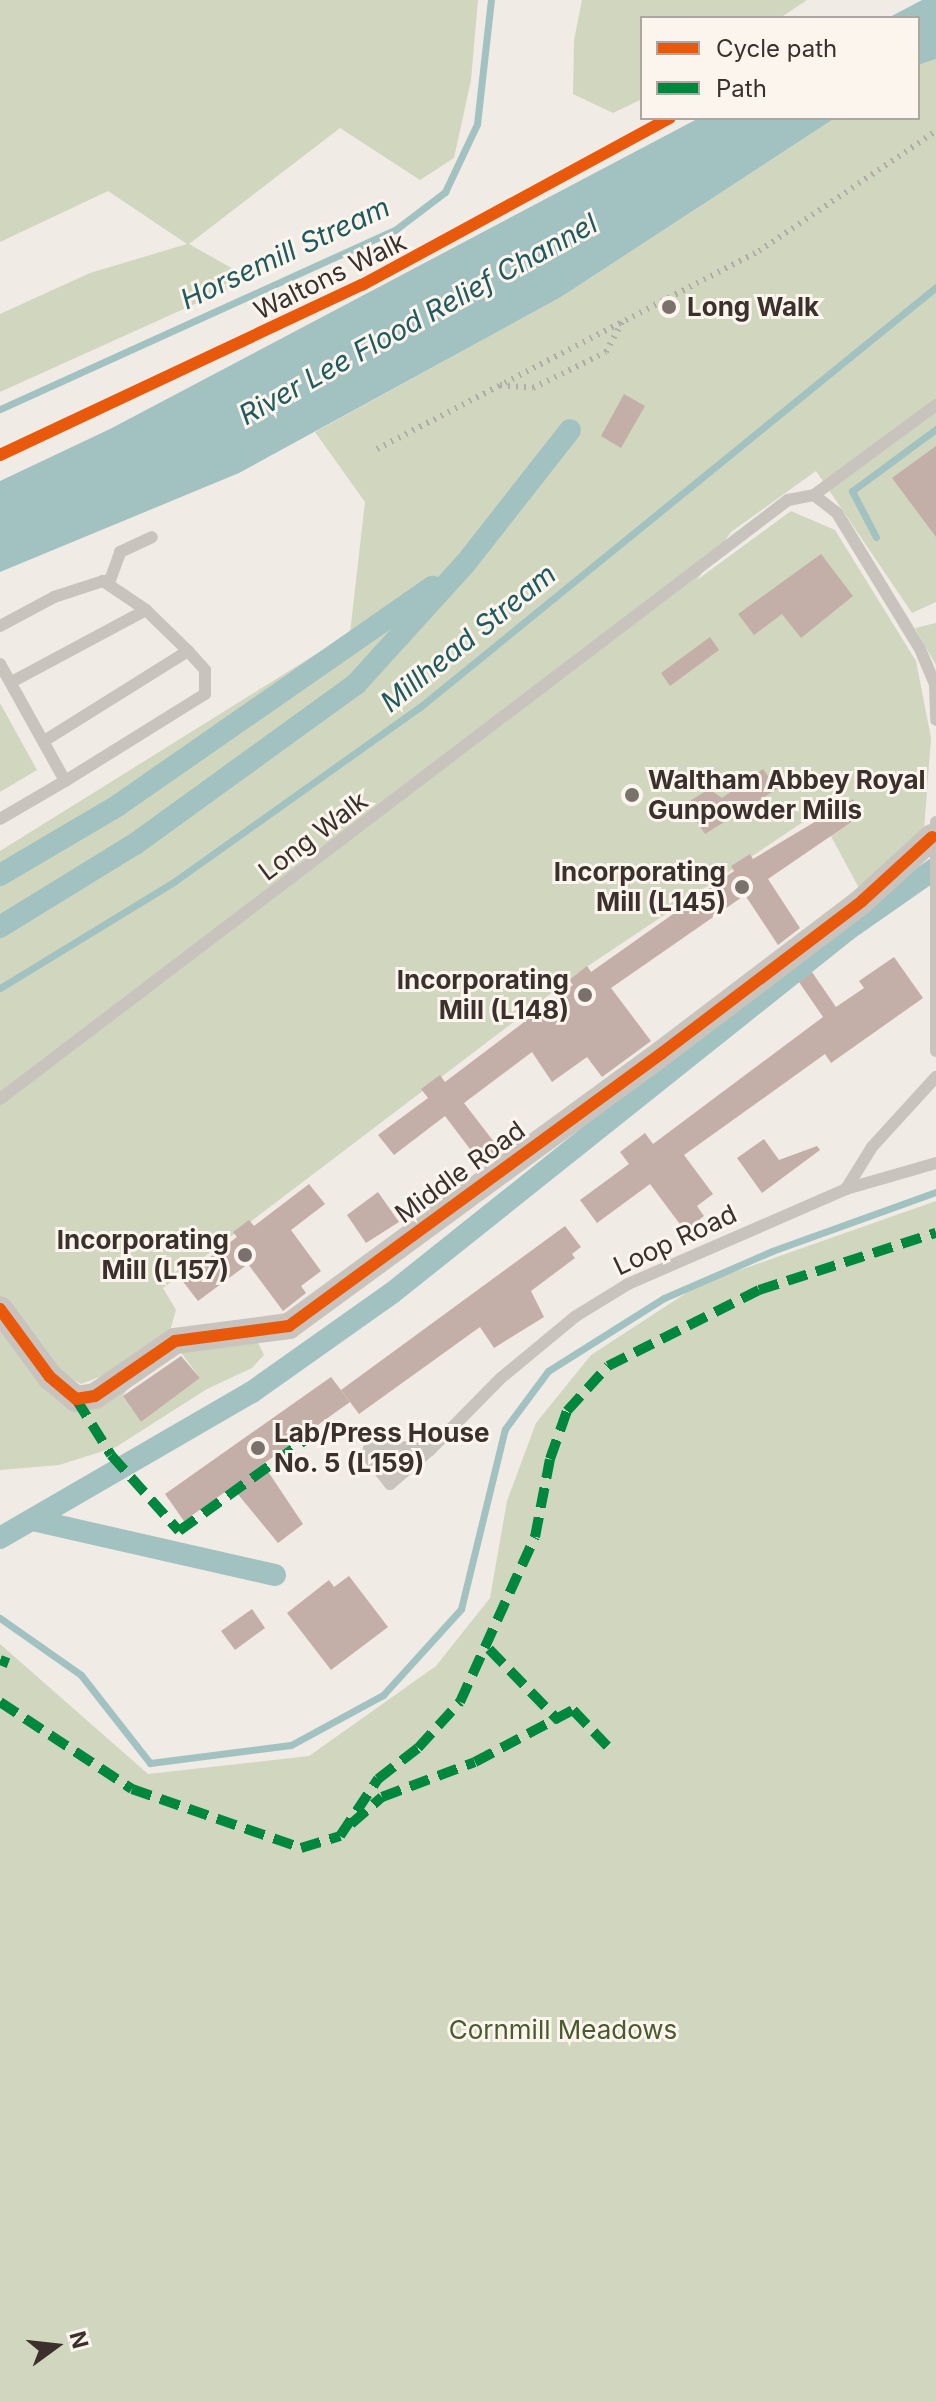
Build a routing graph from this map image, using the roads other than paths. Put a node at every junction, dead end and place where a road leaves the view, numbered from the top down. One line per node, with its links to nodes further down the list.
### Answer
1 (936, 405): 2 (lane)
2 (814, 495): 10 (lane); 18 (lane, Long Walk)
3 (152, 537): 4 (lane)
4 (109, 583): 5 (lane); 6 (lane)
5 (146, 610): 7 (lane); 9 (lane)
6 (0, 626)
7 (188, 651): 11 (lane); 12 (lane)
8 (0, 664): 9 (lane)
9 (12, 682): 11 (lane)
10 (936, 720)
11 (44, 741): 12 (lane)
12 (65, 781): 13 (lane)
13 (0, 819)
14 (934, 838): 15 (lane); 21 (street, Middle Road)
15 (935, 898): 16 (lane)
16 (936, 1051)
17 (936, 1077): 20 (lane)
18 (0, 1099)
19 (936, 1163): 20 (lane, Loop Road)
20 (846, 1189): 22 (lane, Loop Road)
21 (0, 1309)
22 (430, 1450): 22 (lane, Loop Road)

